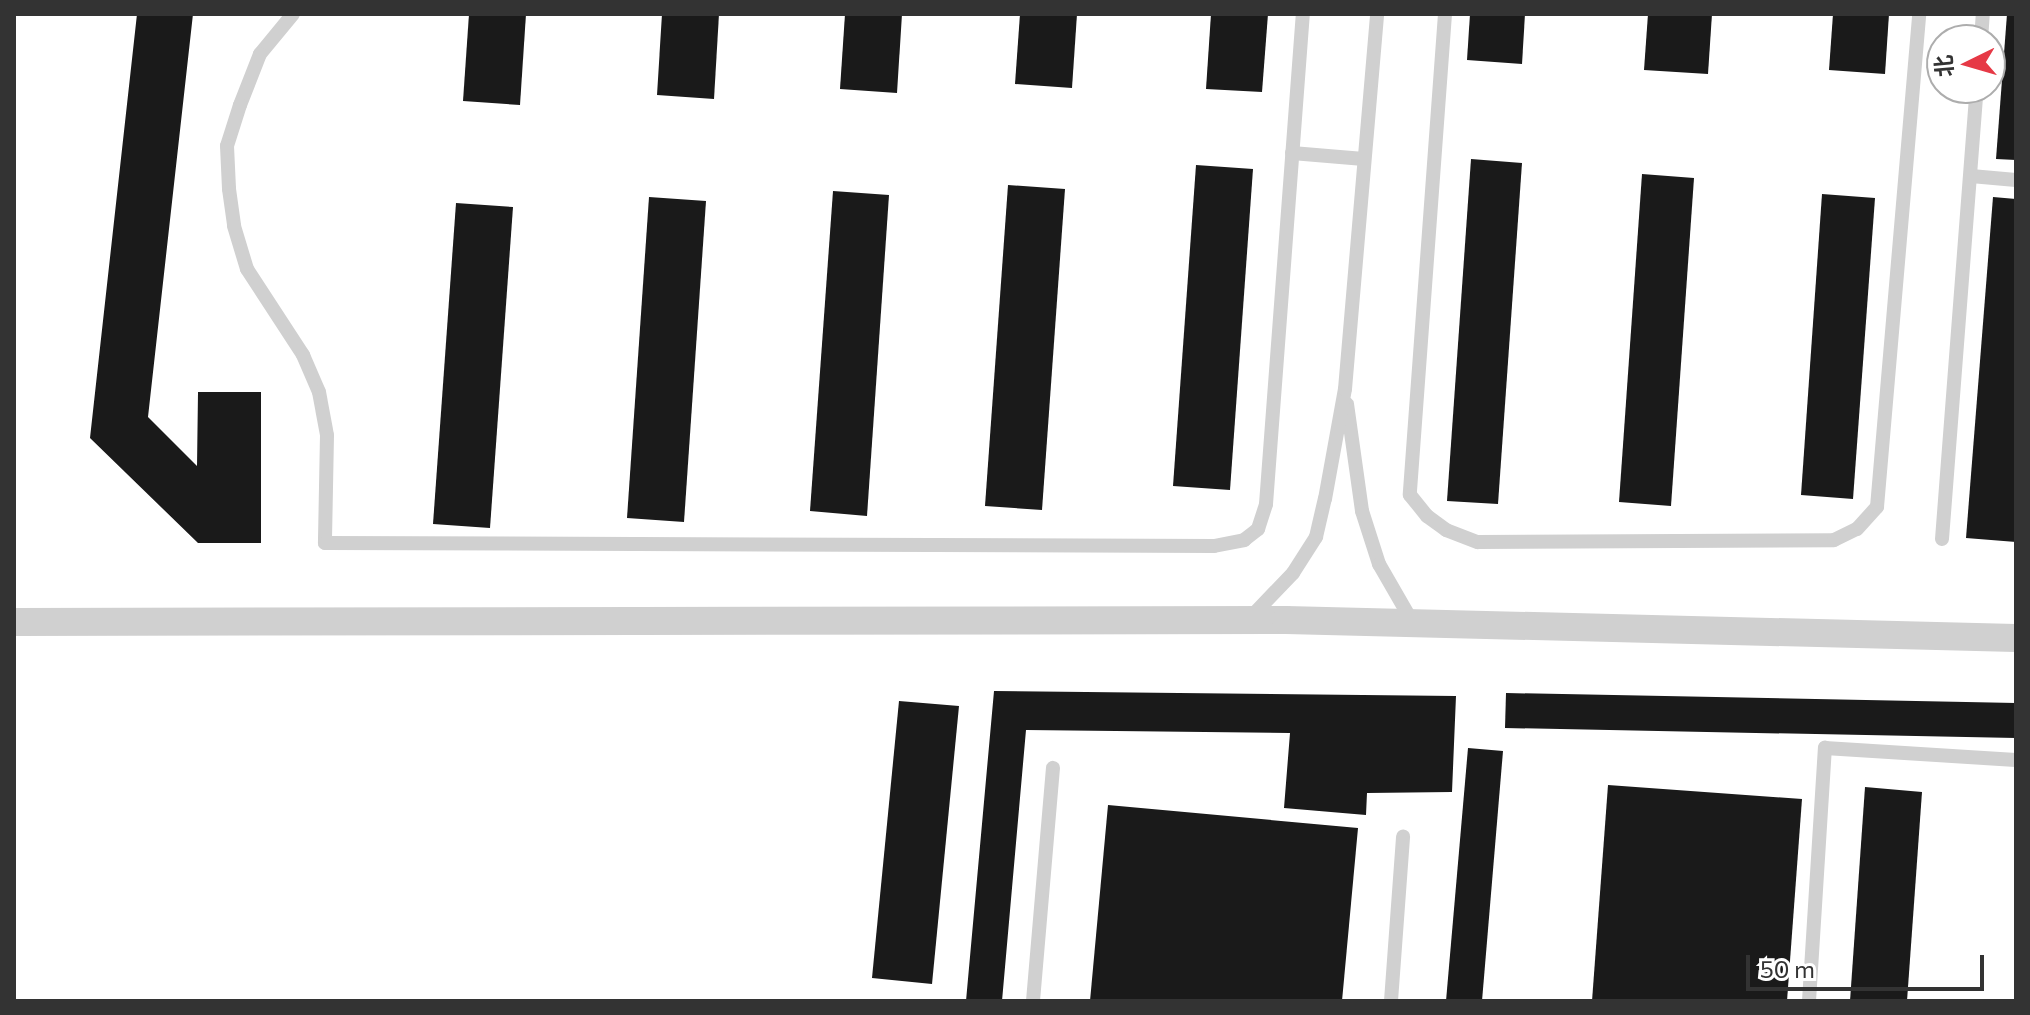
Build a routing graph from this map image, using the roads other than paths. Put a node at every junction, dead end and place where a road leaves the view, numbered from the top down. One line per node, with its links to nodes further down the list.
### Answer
1 (293, 14): 7 (lane)
2 (1303, 14): 7 (lane)
3 (1377, 14): 8 (lane)
4 (1445, 14): 5 (lane)
5 (1919, 14)
6 (1976, 104): 9 (lane)
7 (1292, 153): 8 (lane)
8 (1364, 159): 11 (lane)
9 (1971, 176): 10 (lane); 12 (lane)
10 (2016, 180)
11 (1345, 389): 13 (lane); 15 (lane)
12 (1942, 539)
13 (1248, 620): 14 (street); 15 (street)
14 (14, 622)
15 (1413, 623): 16 (street)
16 (2016, 638)
17 (2016, 760): 22 (lane)
18 (1053, 768): 20 (lane)
19 (1403, 836): 21 (lane)
20 (1033, 1001)
21 (1391, 1001)
22 (1809, 1001)

